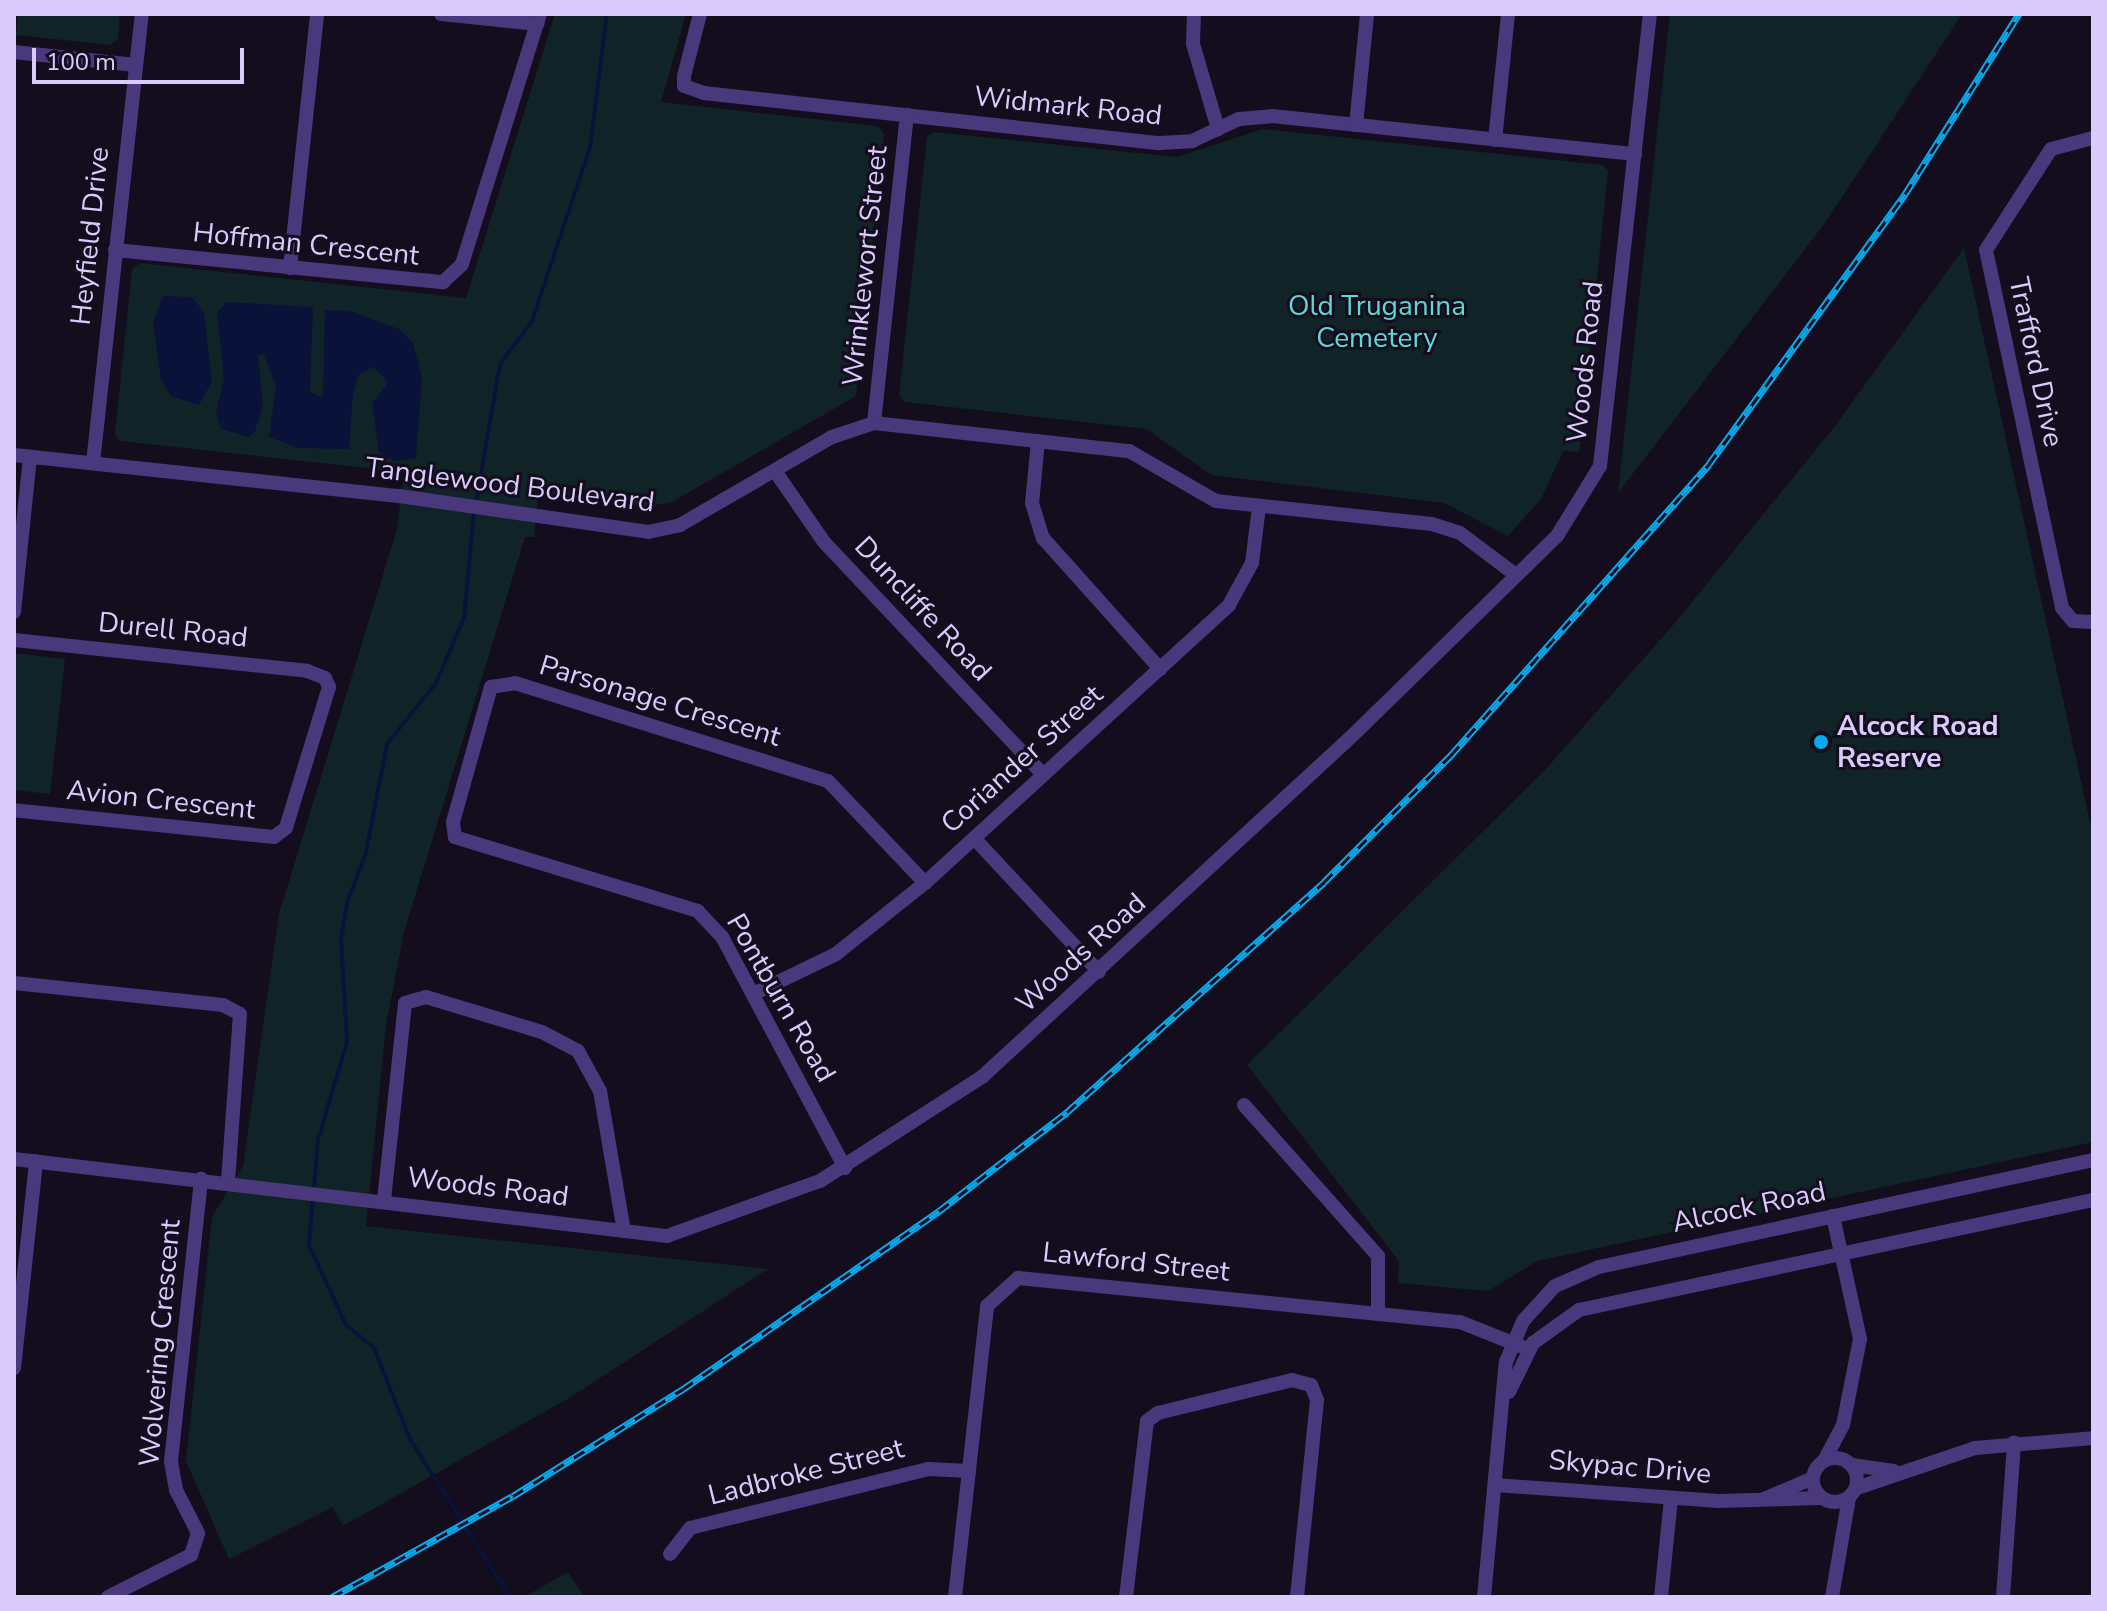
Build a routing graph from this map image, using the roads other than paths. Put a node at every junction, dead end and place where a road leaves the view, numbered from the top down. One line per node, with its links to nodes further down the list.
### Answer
1 (142, 14): 11 (street, Heyfield Drive)
2 (317, 14): 19 (street)
3 (441, 14): 9 (street)
4 (700, 14): 12 (street, Widmark Road)
5 (1194, 14): 14 (street)
6 (1367, 14): 13 (street)
7 (1508, 14): 16 (street)
8 (1650, 14): 17 (street, Woods Road)
9 (538, 19): 19 (street, Hoffman Crescent)
10 (14, 52): 11 (street)
11 (135, 65): 18 (street, Heyfield Drive)
12 (907, 115): 14 (street, Widmark Road); 20 (street, Wrinklewort Street)
13 (1356, 125): 14 (street, Widmark Road); 16 (street, Widmark Road)
14 (1218, 129)
15 (2093, 138): 29 (street, Trafford Drive)
16 (1495, 140): 17 (street, Widmark Road)
17 (1635, 154): 27 (street, Woods Road)
18 (115, 250): 19 (street, Hoffman Crescent); 24 (street, Heyfield Drive)
19 (290, 268)
20 (874, 423): 21 (street, Tanglewood Boulevard); 25 (street, Tanglewood Boulevard)
21 (1038, 441): 26 (street, Tanglewood Boulevard); 31 (street)
22 (14, 455): 23 (street, Tanglewood Boulevard)
23 (30, 457): 24 (street, Tanglewood Boulevard); 28 (street)
24 (93, 463): 25 (street, Tanglewood Boulevard)
25 (775, 471): 33 (street, Duncliffe Road)
26 (1259, 507): 27 (street, Tanglewood Boulevard); 31 (street, Coriander Street)
27 (1516, 575): 38 (street, Woods Road)
28 (14, 612)
29 (2093, 622)
30 (14, 640): 32 (street, Durell Road)
31 (1160, 669): 33 (street, Coriander Street)
32 (325, 678): 34 (street, Avion Crescent)
33 (1043, 774): 36 (street, Coriander Street)
34 (14, 810)
35 (455, 837): 37 (street, Parsonage Crescent); 40 (street, Pontburn Road)
36 (974, 838): 37 (street, Coriander Street); 38 (street)
37 (925, 883): 40 (street, Coriander Street)
38 (1099, 972): 45 (street, Woods Road)
39 (14, 983): 47 (street)
40 (753, 994): 45 (street, Pontburn Road)
41 (1244, 1105): 53 (street)
42 (14, 1159): 44 (street, Woods Road)
43 (2093, 1160): 50 (street, Alcock Road)
44 (36, 1161): 46 (street, Woods Road); 54 (street)
45 (845, 1168): 51 (street, Woods Road)
46 (201, 1179): 47 (street, Woods Road); 74 (street, Wolvering Crescent)
47 (228, 1182): 48 (street, Woods Road)
48 (381, 1200): 51 (street, Woods Road); 51 (street)
49 (2093, 1200): 52 (street, Alcock Road)
50 (1833, 1216): 52 (street); 55 (street, Alcock Road)
51 (624, 1231)
52 (1841, 1254): 56 (street, Alcock Road); 59 (street)
53 (1378, 1314): 55 (street, Lawford Street); 64 (street, Lawford Street)
54 (16, 1337): 57 (street)
55 (1512, 1340): 56 (street, Lawford Street); 58 (street, Alcock Road)
56 (1528, 1349): 58 (street, Alcock Road)
57 (14, 1368)
58 (1504, 1408): 67 (street, Alcock Road)
59 (1843, 1425): 62 (street); 63 (street)
60 (2093, 1438): 61 (street)
61 (2014, 1442): 65 (street); 81 (street)
62 (1824, 1461): 63 (street); 66 (street)
63 (1850, 1464): 65 (street); 68 (street)
64 (969, 1471): 73 (street, Ladbroke Street); 75 (street, Lawford Street)
65 (1894, 1471): 68 (street)
66 (1813, 1478): 70 (street); 71 (street, Skypac Drive)
67 (1495, 1485): 69 (street, Skypac Drive); 78 (street, Alcock Road)
68 (1853, 1493): 70 (street, Skypac Drive); 72 (street)
69 (1671, 1499): 71 (street, Skypac Drive); 79 (street)
70 (1823, 1499): 71 (street, Skypac Drive); 72 (street)
71 (1760, 1501)
72 (1839, 1533): 80 (street)
73 (670, 1554)
74 (108, 1597)
75 (955, 1597)
76 (1126, 1597): 77 (street)
77 (1297, 1597)
78 (1484, 1597)
79 (1661, 1597)
80 (1832, 1597)
81 (2003, 1597)

